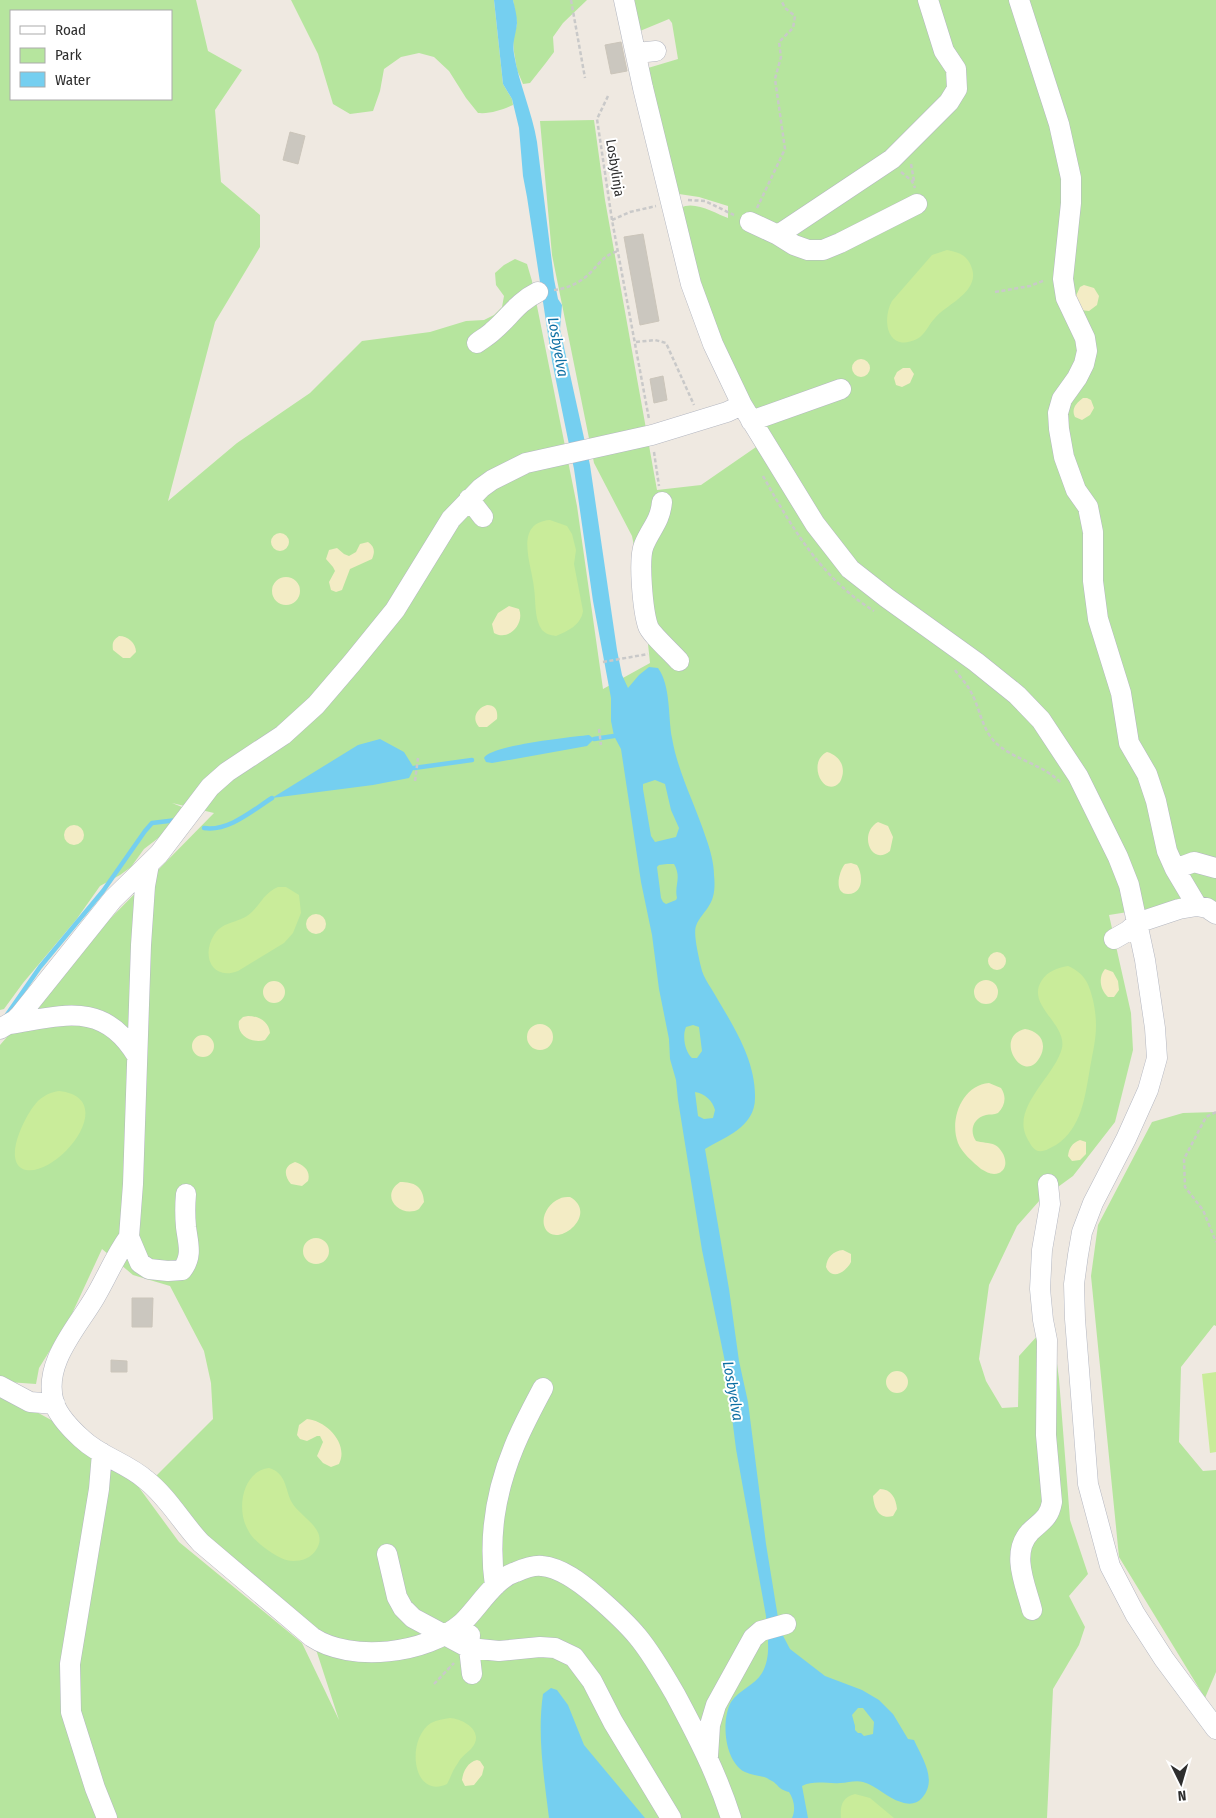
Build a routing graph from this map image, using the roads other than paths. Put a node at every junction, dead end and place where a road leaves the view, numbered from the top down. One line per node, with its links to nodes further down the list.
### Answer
1 (624, 0): 10 (street)
2 (928, 0): 6 (street)
3 (1019, 0): 17 (street)
4 (917, 204): 6 (street)
5 (750, 222): 6 (street)
6 (778, 235)
7 (538, 292): 8 (street)
8 (476, 343)
9 (841, 389): 10 (street)
10 (747, 413): 11 (street); 20 (street)
11 (469, 500): 13 (street); 15 (street)
12 (662, 502): 14 (street)
13 (483, 517)
14 (674, 655)
15 (149, 864): 22 (street); 23 (street)
16 (1216, 868): 17 (street)
17 (1175, 869): 18 (street)
18 (1197, 906): 19 (street); 20 (street)
19 (1216, 914)
20 (1137, 922): 21 (street); 27 (street)
21 (1114, 939)
22 (5, 1026): 23 (street)
23 (137, 1056): 26 (street)
24 (1048, 1184): 28 (street)
25 (186, 1194): 26 (street)
26 (129, 1237): 31 (street)
27 (1075, 1319): 28 (street); 41 (street)
28 (1043, 1320): 35 (street)
29 (0, 1386): 31 (street)
30 (543, 1388): 34 (street)
31 (54, 1404): 32 (street)
32 (102, 1453): 38 (street); 43 (street)
33 (387, 1554): 38 (street)
34 (495, 1586): 36 (street); 42 (street)
35 (1032, 1610)
36 (470, 1616): 38 (street); 39 (street)
37 (786, 1624): 42 (street)
38 (446, 1635): 39 (street)
39 (469, 1648): 40 (street); 44 (street)
40 (472, 1674)
41 (1216, 1728)
42 (708, 1756): 45 (street)
43 (107, 1818)
44 (670, 1818)
45 (731, 1818)

